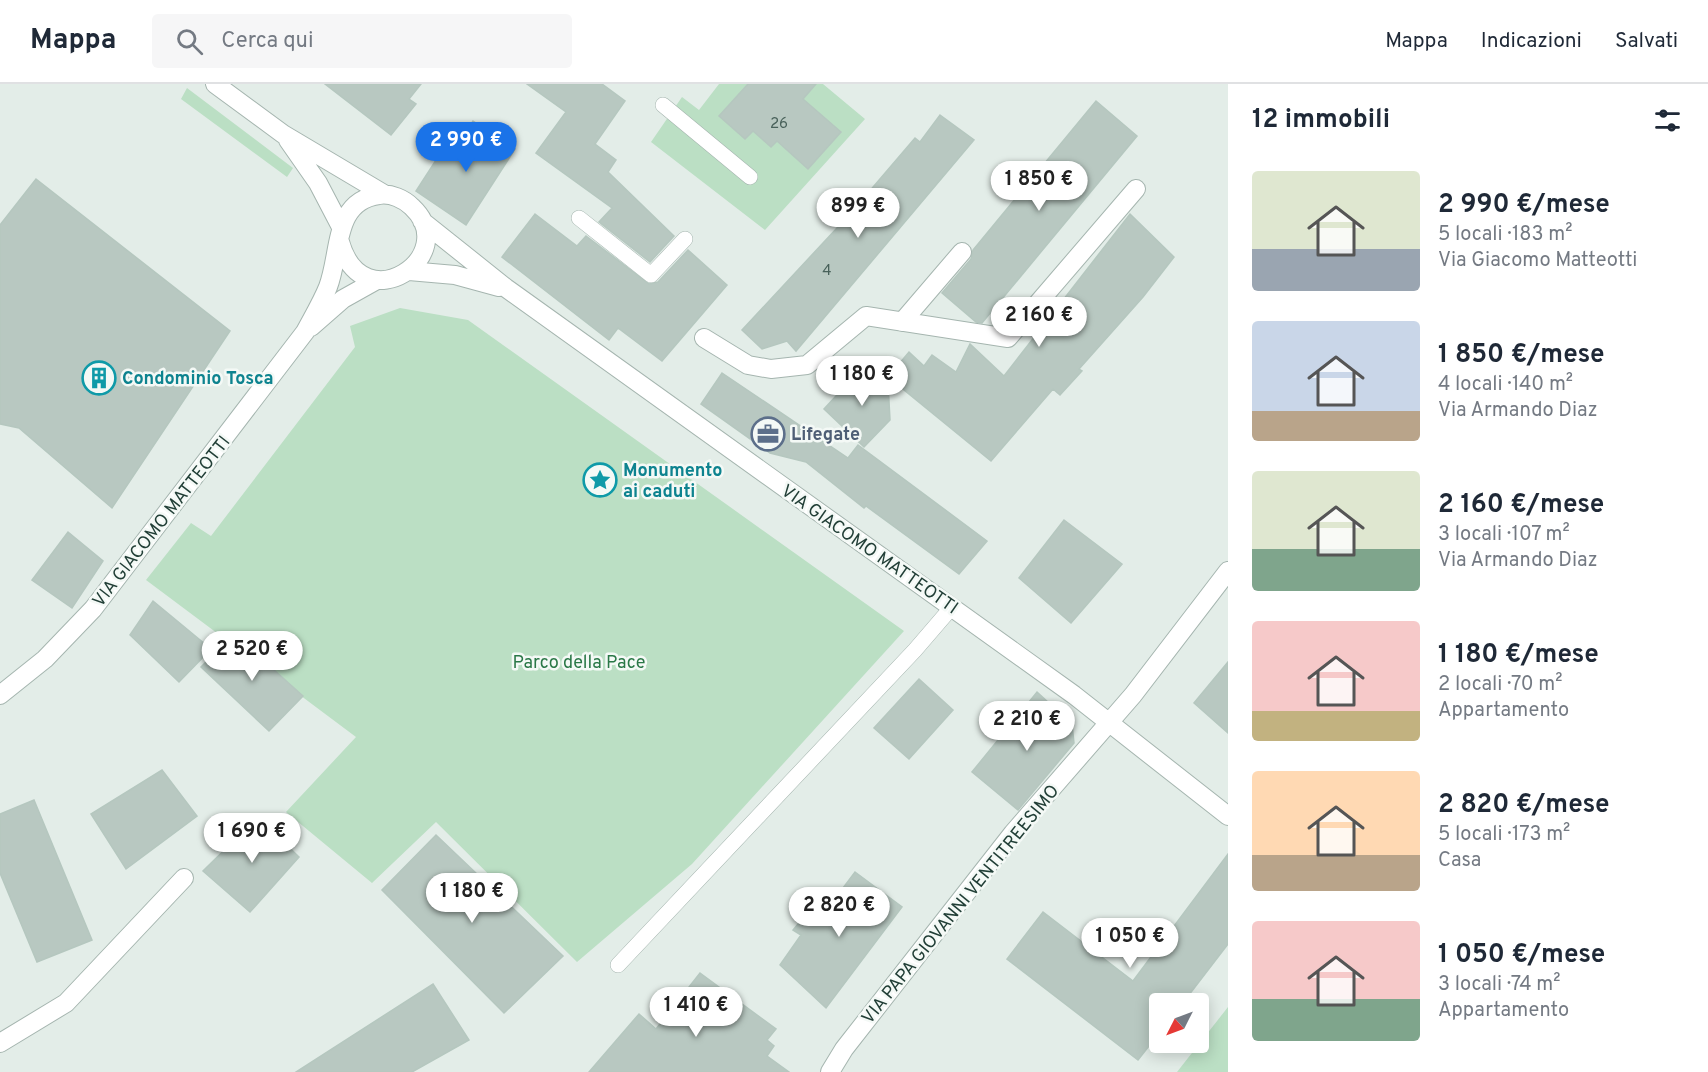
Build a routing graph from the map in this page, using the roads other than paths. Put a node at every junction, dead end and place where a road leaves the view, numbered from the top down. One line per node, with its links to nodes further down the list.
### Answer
1 (215, 84): 2 (street)
2 (239, 91): 4 (street)
3 (663, 105): 5 (lane)
4 (283, 134): 7 (street); 10 (street)
5 (750, 177)
6 (1136, 189): 16 (street)
7 (384, 194): 9 (street, VIA GIACOMO MATTEOTTI); 10 (street, VIA GIACOMO MATTEOTTI)
8 (579, 218): 11 (lane)
9 (422, 221): 13 (street); 15 (street, VIA GIACOMO MATTEOTTI)
10 (340, 234): 14 (street); 17 (street, VIA GIACOMO MATTEOTTI)
11 (685, 239)
12 (962, 252): 16 (street)
13 (409, 271): 14 (street, VIA GIACOMO MATTEOTTI); 15 (street, VIA GIACOMO MATTEOTTI)
14 (377, 280): 17 (street, VIA GIACOMO MATTEOTTI)
15 (506, 288): 20 (street, VIA GIACOMO MATTEOTTI)
16 (902, 322): 18 (street)
17 (305, 332): 21 (street, VIA GIACOMO MATTEOTTI)
18 (705, 338)
19 (1228, 571): 22 (street, VIA PAPA GIOVANNI VENTITREESIMO)
20 (952, 607): 22 (street, VIA GIACOMO MATTEOTTI); 25 (lane)
21 (0, 695)
22 (1110, 721): 23 (street, VIA GIACOMO MATTEOTTI); 27 (street, VIA PAPA GIOVANNI VENTITREESIMO)
23 (1228, 816)
24 (184, 878): 26 (street)
25 (618, 965)
26 (0, 1042)
27 (830, 1072)

